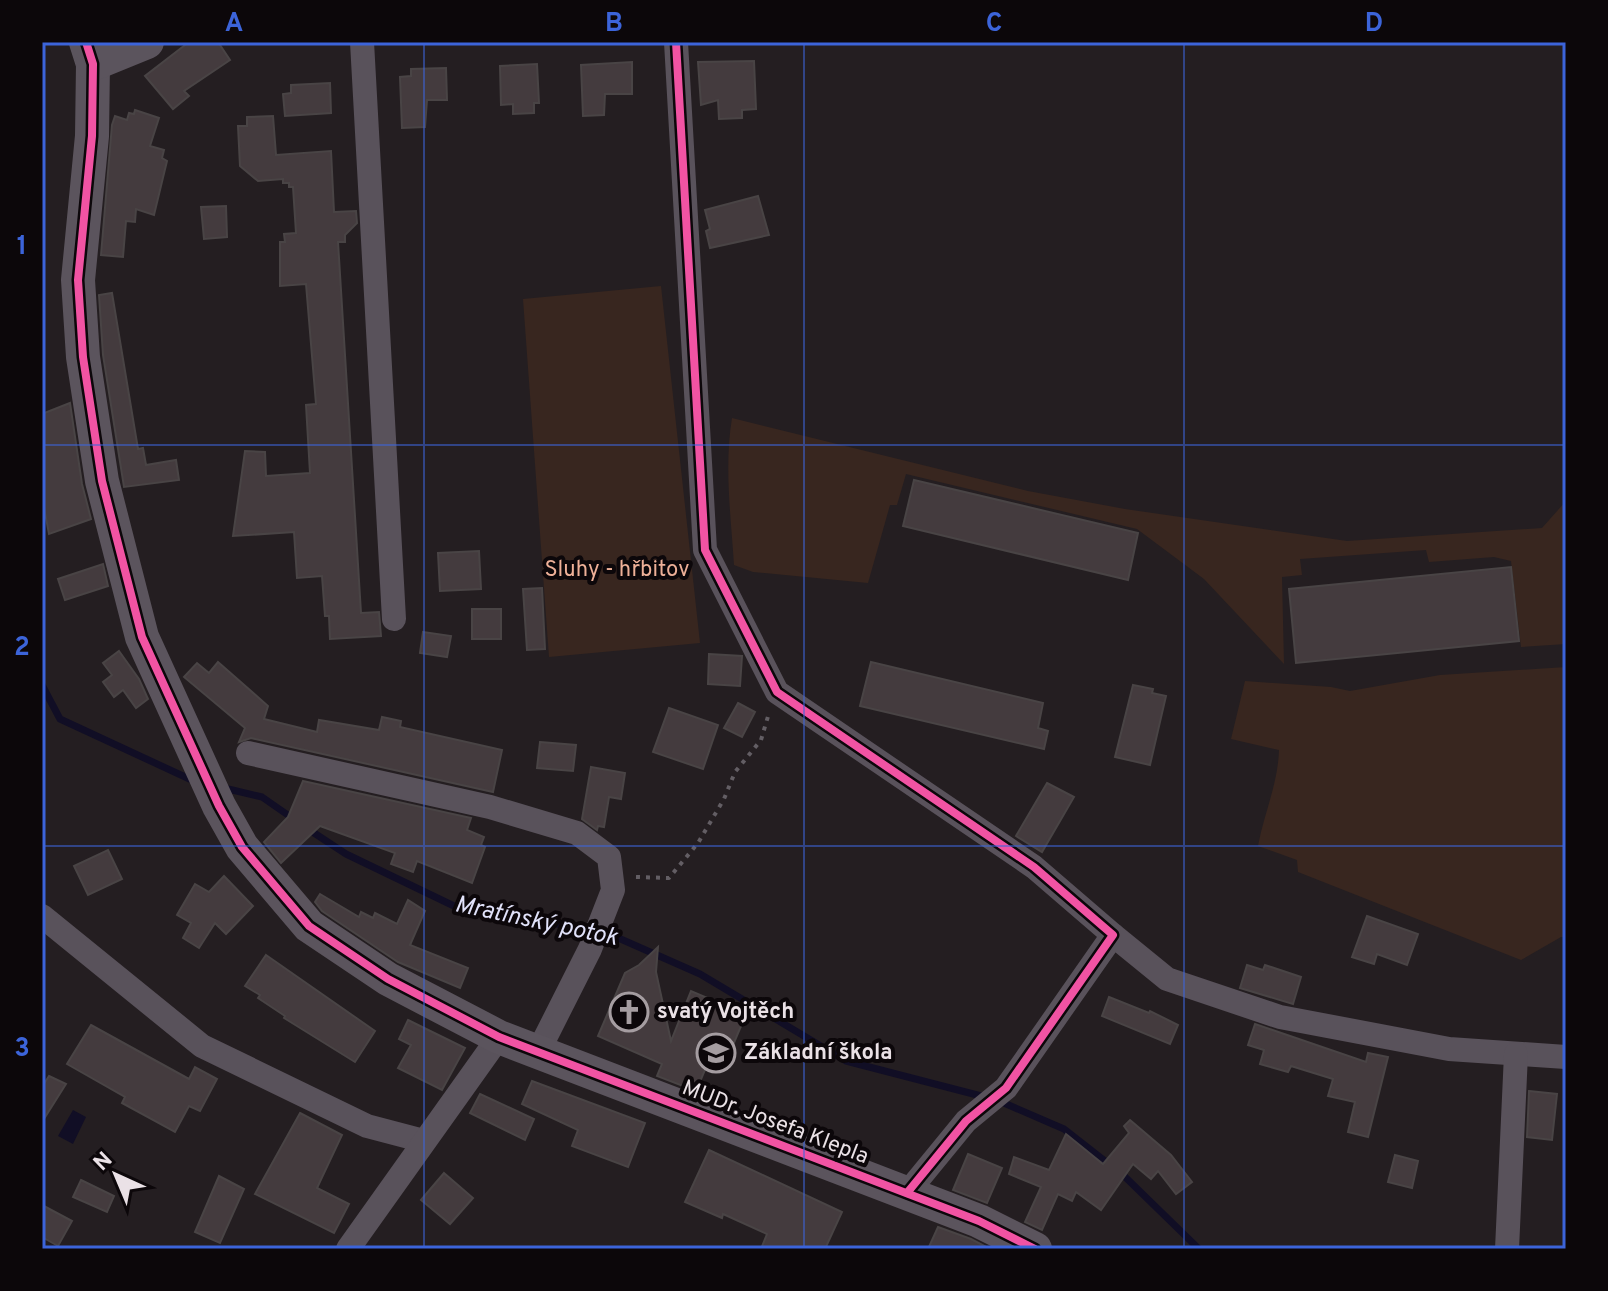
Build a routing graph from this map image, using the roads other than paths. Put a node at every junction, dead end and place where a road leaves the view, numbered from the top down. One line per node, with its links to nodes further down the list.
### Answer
1 (147, 42): 4 (street)
2 (362, 42): 5 (street)
3 (676, 42): 8 (street)
4 (90, 53): 9 (street, MUDr. Josefa Klepla)
5 (394, 619)
6 (248, 753): 10 (street)
7 (42, 916): 13 (street)
8 (1113, 935): 11 (street); 14 (street)
9 (499, 1037): 10 (street, MUDr. Josefa Klepla); 13 (street)
10 (538, 1052): 14 (street, MUDr. Josefa Klepla)
11 (1516, 1054): 12 (street); 17 (street)
12 (1566, 1057)
13 (424, 1141): 15 (street)
14 (907, 1193): 16 (street, MUDr. Josefa Klepla)
15 (348, 1249)
16 (1035, 1249)
17 (1507, 1249)

